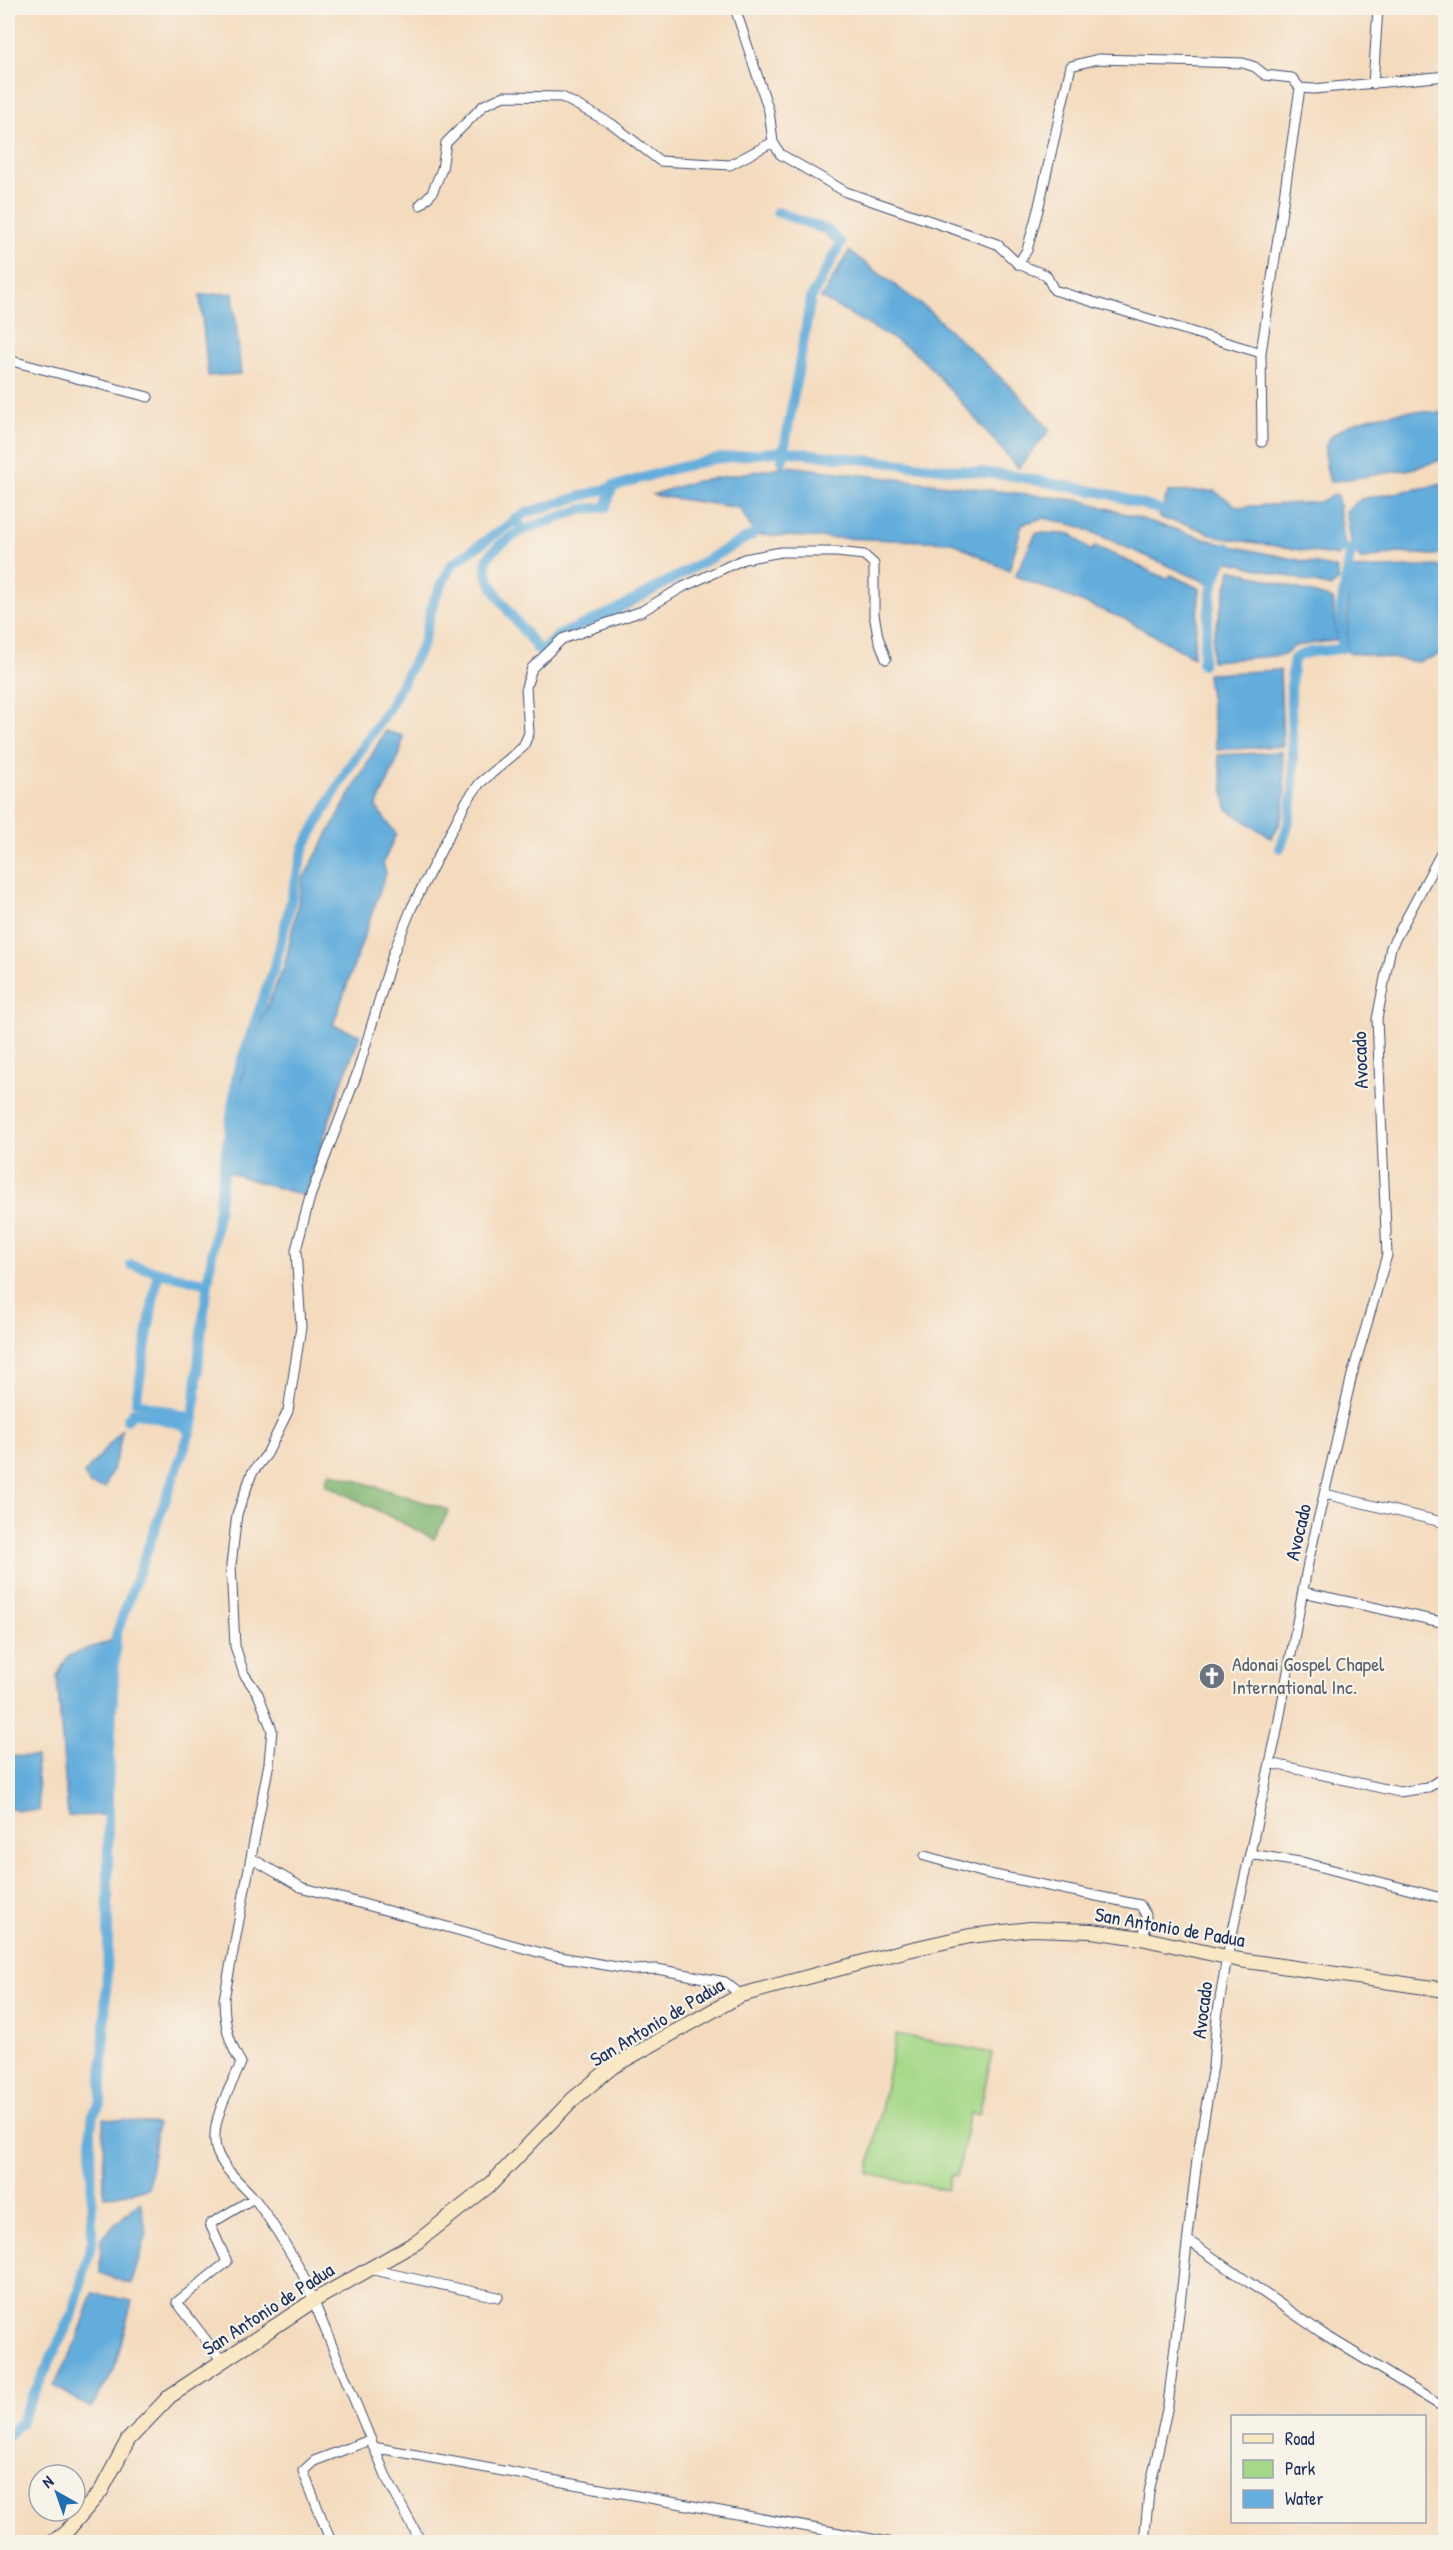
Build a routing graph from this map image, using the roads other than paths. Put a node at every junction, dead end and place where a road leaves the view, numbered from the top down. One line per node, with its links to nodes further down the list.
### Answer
1 (735, 8): 6 (street)
2 (1378, 8): 4 (street)
3 (1446, 76): 4 (street)
4 (1373, 84): 5 (street)
5 (1300, 88): 8 (street); 9 (street)
6 (773, 142): 7 (street); 8 (street)
7 (420, 205)
8 (1018, 264): 9 (street)
9 (1261, 353): 12 (street)
10 (8, 360): 11 (street)
11 (148, 397)
12 (1262, 442)
13 (886, 658): 23 (street)
14 (1446, 844): 15 (street, Avocado)
15 (1325, 1494): 16 (street); 17 (street, Avocado)
16 (1446, 1523)
17 (1303, 1592): 18 (street); 19 (street, Avocado)
18 (1446, 1623)
19 (1270, 1763): 20 (street); 21 (street, Avocado)
20 (1446, 1776)
21 (1250, 1854): 24 (street); 26 (street, Avocado)
22 (926, 1856): 25 (street)
23 (251, 1858): 28 (street); 29 (street)
24 (1446, 1899)
25 (1144, 1939): 26 (street, San Antonio de Padua); 28 (street, San Antonio de Padua)
26 (1227, 1957): 27 (street, San Antonio de Padua); 30 (street, Avocado)
27 (1446, 1990)
28 (741, 1995): 31 (street, San Antonio de Padua)
29 (254, 2198): 33 (street); 34 (street)
30 (1189, 2241): 35 (street); 41 (street, Avocado)
31 (369, 2269): 32 (street); 33 (street, San Antonio de Padua)
32 (498, 2298)
33 (313, 2301): 34 (street, San Antonio de Padua); 36 (street)
34 (222, 2361): 37 (street, San Antonio de Padua)
35 (1446, 2409)
36 (372, 2443): 38 (street); 39 (street); 40 (street)
37 (53, 2542)
38 (331, 2542)
39 (421, 2542)
40 (888, 2542)
41 (1144, 2542)

